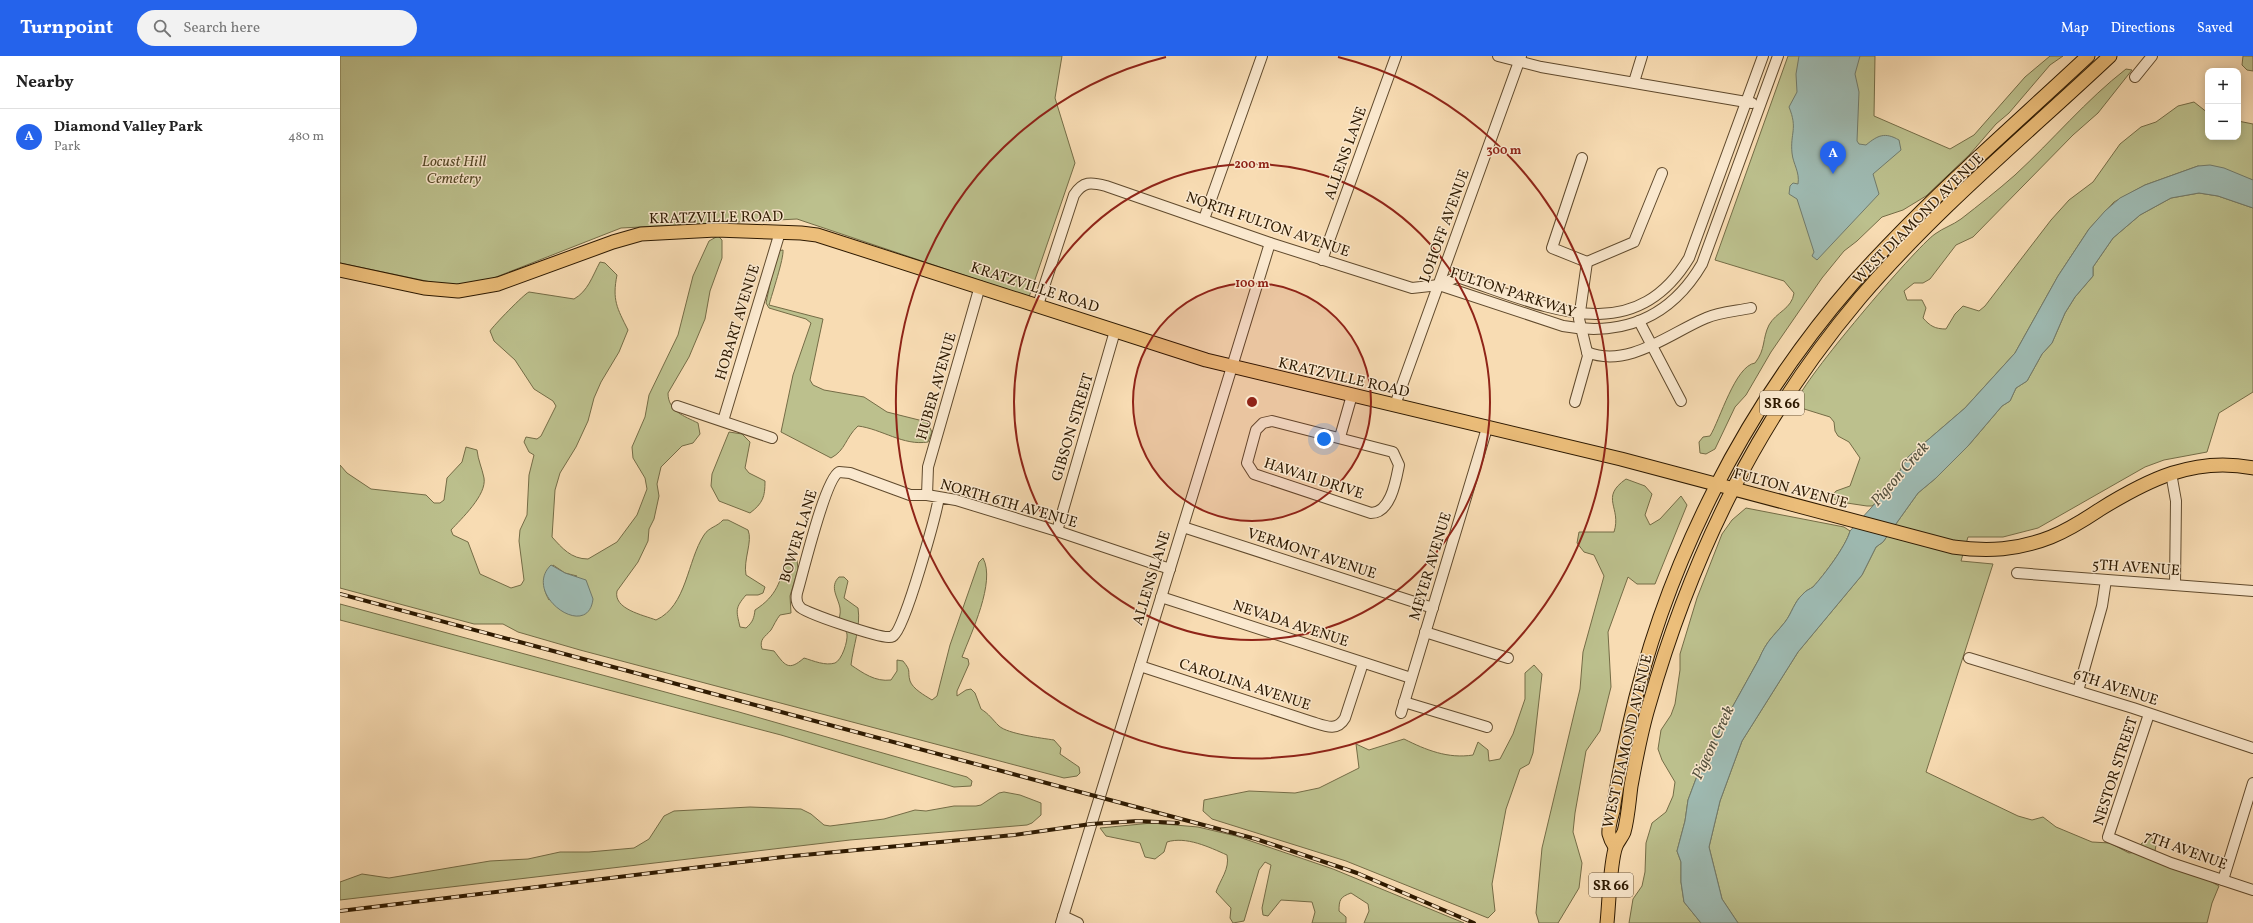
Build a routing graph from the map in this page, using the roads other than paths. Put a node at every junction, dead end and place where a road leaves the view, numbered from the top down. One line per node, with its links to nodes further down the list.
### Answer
1 (1262, 56): 17 (street)
2 (1396, 56): 20 (street, ALLENS LANE)
3 (1498, 56): 10 (street)
4 (1642, 56): 12 (street)
5 (1762, 56): 13 (street, FULTON PARKWAY)
6 (1778, 56): 14 (street, FULTON PARKWAY)
7 (2088, 56): 46 (main road, WEST DIAMOND AVENUE / SR 66)
8 (2110, 56): 47 (main road, WEST DIAMOND AVENUE / SR 66)
9 (2152, 56): 11 (street)
10 (1519, 59): 12 (street); 23 (street, LOHOFF AVENUE)
11 (2135, 77)
12 (1634, 82): 13 (street)
13 (1746, 101): 14 (street); 27 (street, FULTON PARKWAY)
14 (1760, 104): 28 (street, FULTON PARKWAY)
15 (1582, 158): 21 (street)
16 (1662, 173): 21 (street)
17 (1204, 219): 19 (street, NORTH FULTON AVENUE); 25 (street, NORTH FULTON AVENUE)
18 (780, 232): 22 (main road, KRATZVILLE ROAD); 24 (main road, KRATZVILLE ROAD); 39 (street, HOBART AVENUE)
19 (1270, 243): 20 (street, NORTH FULTON AVENUE); 33 (street, ALLENS LANE)
20 (1322, 260): 23 (street, NORTH FULTON AVENUE)
21 (1587, 262): 27 (street)
22 (340, 270)
23 (1439, 284): 27 (street, FULTON PARKWAY); 29 (street, FULTON PARKWAY); 37 (street, LOHOFF AVENUE)
24 (980, 286): 25 (main road, KRATZVILLE ROAD); 48 (street, HUBER AVENUE)
25 (1038, 306): 30 (main road, KRATZVILLE ROAD)
26 (1751, 308): 31 (street)
27 (1579, 314): 29 (street)
28 (1639, 321): 29 (street, FULTON PARKWAY); 31 (street)
29 (1581, 329): 32 (street)
30 (1115, 331): 33 (main road, KRATZVILLE ROAD); 51 (street, GIBSON STREET)
31 (1651, 345): 32 (street); 35 (street)
32 (1587, 352): 36 (street)
33 (1231, 366): 34 (main road, KRATZVILLE ROAD); 50 (street, ALLENS LANE)
34 (1352, 395): 37 (main road, KRATZVILLE ROAD); 41 (street)
35 (1681, 400)
36 (1575, 402)
37 (1395, 405): 40 (main road, KRATZVILLE ROAD)
38 (676, 406): 39 (street)
39 (723, 421): 42 (street)
40 (1487, 428): 46 (main road, KRATZVILLE ROAD); 58 (street, MEYER AVENUE)
41 (1340, 437): 41 (street, HAWAII DRIVE)
42 (772, 438)
43 (2253, 468): 45 (main road)
44 (839, 472): 48 (street, NORTH 6TH AVENUE); 49 (street, BOWER LANE)
45 (2171, 473): 47 (main road, FULTON AVENUE); 55 (street)
46 (1717, 485): 47 (main road, FULTON AVENUE); 73 (main road, WEST DIAMOND AVENUE / SR 66)
47 (1732, 488): 73 (main road, WEST DIAMOND AVENUE / SR 66)
48 (927, 495): 49 (street, NORTH 6TH AVENUE)
49 (939, 497): 51 (street, NORTH 6TH AVENUE)
50 (1182, 527): 52 (street, ALLENS LANE); 58 (street, VERMONT AVENUE)
51 (1057, 531): 52 (street, NORTH 6TH AVENUE)
52 (1170, 569): 57 (street, ALLENS LANE)
53 (2017, 573): 54 (street, 5TH AVENUE)
54 (2106, 580): 55 (street, 5TH AVENUE); 65 (street)
55 (2175, 585): 56 (street, 5TH AVENUE)
56 (2253, 591)
57 (1161, 597): 62 (street, NEVADA AVENUE); 63 (street, ALLENS LANE)
58 (1433, 608): 59 (street, MEYER AVENUE)
59 (1425, 632): 60 (street); 64 (street, MEYER AVENUE)
60 (1508, 658)
61 (1969, 658): 65 (street, 6TH AVENUE)
62 (1363, 663): 63 (street, CAROLINA AVENUE); 64 (street, NEVADA AVENUE)
63 (1140, 666): 76 (street, ALLENS LANE)
64 (1411, 678): 66 (street, MEYER AVENUE)
65 (2078, 691): 68 (street, 6TH AVENUE)
66 (1404, 702): 67 (street, MEYER AVENUE); 69 (street)
67 (1401, 713)
68 (2149, 714): 70 (street, 6TH AVENUE); 72 (street, NESTOR STREET)
69 (1487, 727)
70 (2253, 748)
71 (2253, 783): 74 (street)
72 (2108, 837): 74 (street, 7TH AVENUE)
73 (1615, 847): 78 (main road, WEST DIAMOND AVENUE / SR 66)
74 (2224, 880): 75 (street, 7TH AVENUE)
75 (2253, 890)
76 (1062, 920): 77 (street)
77 (1078, 923)
78 (1607, 923)

